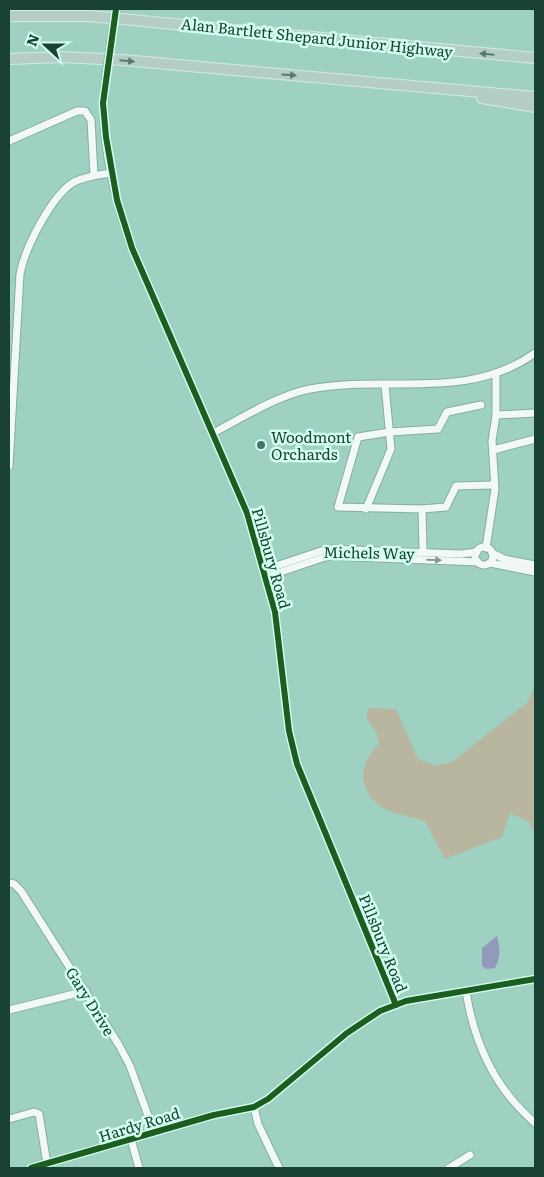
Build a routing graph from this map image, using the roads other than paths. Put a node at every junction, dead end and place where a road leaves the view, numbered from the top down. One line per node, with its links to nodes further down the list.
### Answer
1 (116, 9): 9 (street, Pillsbury Road, bridge)
2 (9, 16): 3 (highway, Alan Bartlett Shepard Junior Highway, one-way to 2)
3 (535, 58)
4 (9, 59): 5 (highway, one-way to 5)
5 (412, 86): 6 (highway); 7 (highway)
6 (535, 97)
7 (535, 107)
8 (9, 141): 10 (street)
9 (111, 173): 10 (street); 18 (street, Pillsbury Road)
10 (94, 175): 21 (street)
11 (535, 353): 12 (street)
12 (496, 375): 13 (street); 16 (street)
13 (385, 385): 17 (street); 18 (street)
14 (481, 406): 17 (street)
15 (535, 413): 16 (street)
16 (496, 415): 20 (street)
17 (390, 432): 23 (street); 23 (street)
18 (213, 433): 32 (street, Pillsbury Road)
19 (535, 439): 20 (street)
20 (493, 450): 22 (street)
21 (9, 466)
22 (494, 485): 24 (street); 26 (street)
23 (366, 509): 24 (street)
24 (422, 509): 25 (street)
25 (423, 548)
26 (489, 550): 27 (street); 29 (street); 30 (street)
27 (477, 552): 28 (street); 32 (street, Michels Way)
28 (478, 562): 29 (street); 32 (street, Michels Way, one-way to 28)
29 (490, 563): 31 (street)
30 (535, 564)
31 (535, 572)
32 (265, 574): 37 (street, Pillsbury Road)
33 (9, 883): 35 (street, Gary Drive)
34 (535, 979): 36 (street)
35 (86, 991): 38 (street); 42 (street, Gary Drive)
36 (466, 991): 37 (street); 41 (street)
37 (396, 1005): 39 (street, Pillsbury Road)
38 (9, 1010)
39 (254, 1107): 42 (street, Hardy Road); 48 (street)
40 (9, 1119): 45 (street)
41 (535, 1123)
42 (154, 1132): 43 (street, Hardy Road)
43 (130, 1139): 45 (street, Hardy Road); 47 (street)
44 (470, 1156): 49 (street)
45 (47, 1164): 46 (street, Hardy Road)
46 (31, 1168)
47 (139, 1168)
48 (279, 1168)
49 (449, 1168)

